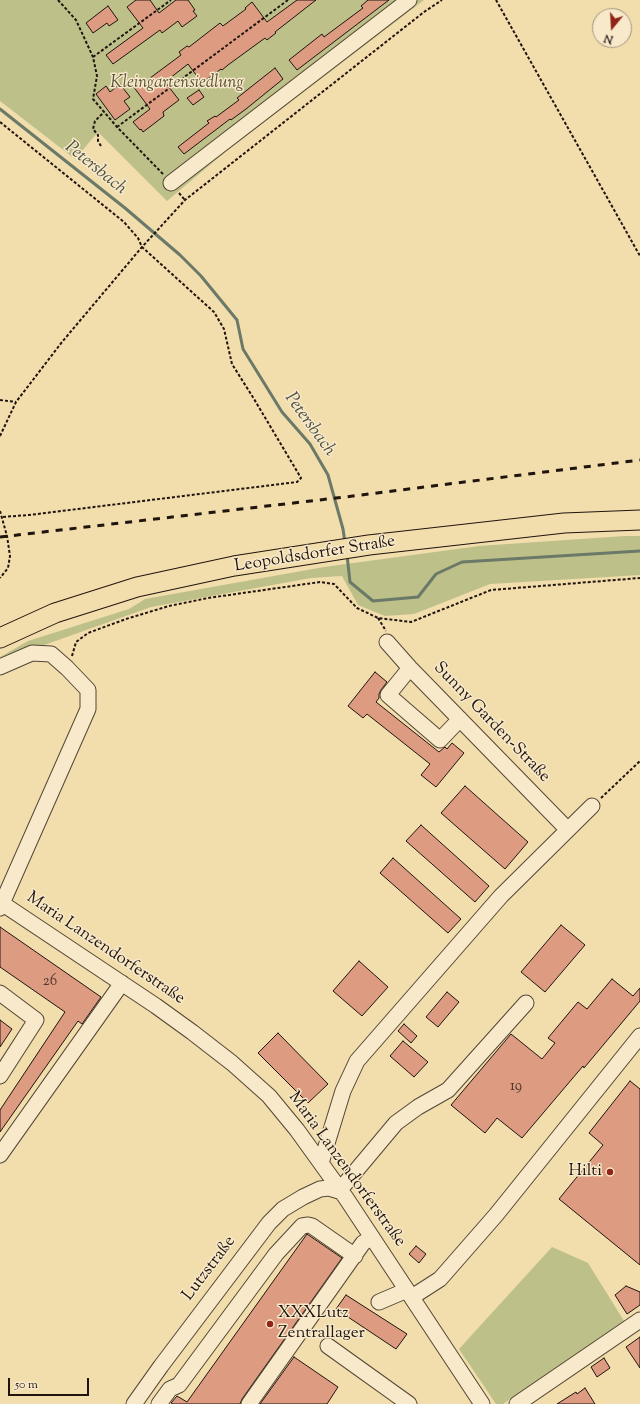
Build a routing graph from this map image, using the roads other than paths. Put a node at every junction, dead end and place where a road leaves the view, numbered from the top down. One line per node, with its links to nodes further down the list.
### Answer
1 (409, 0): 2 (street)
2 (171, 183)
3 (640, 520): 4 (main road, Leopoldsdorfer Straße)
4 (0, 638)
5 (387, 642): 7 (street, Sunny Garden-Straße)
6 (0, 667): 11 (street)
7 (410, 668): 8 (street, Sunny Garden-Straße); 8 (street)
8 (460, 719): 10 (street, Sunny Garden-Straße)
9 (592, 806): 10 (street)
10 (568, 830): 18 (street)
11 (1, 904): 12 (street, Maria Lanzendorferstraße)
12 (122, 983): 17 (street); 18 (street, Maria Lanzendorferstraße)
13 (0, 993): 16 (street)
14 (526, 1003): 19 (street)
15 (640, 1036): 22 (street)
16 (0, 1076)
17 (0, 1155)
18 (321, 1163): 19 (street, Maria Lanzendorferstraße)
19 (339, 1191): 20 (street, Maria Lanzendorferstraße); 26 (street, Lutzstraße)
20 (372, 1237): 21 (street); 22 (street, Maria Lanzendorferstraße)
21 (353, 1258): 27 (street); 28 (street)
22 (409, 1294): 23 (street); 30 (street, Maria Lanzendorferstraße)
23 (380, 1302)
24 (640, 1320): 31 (street)
25 (328, 1346): 29 (street)
26 (134, 1404)
27 (158, 1404)
28 (249, 1404)
29 (409, 1404)
30 (478, 1404)
31 (517, 1404)

